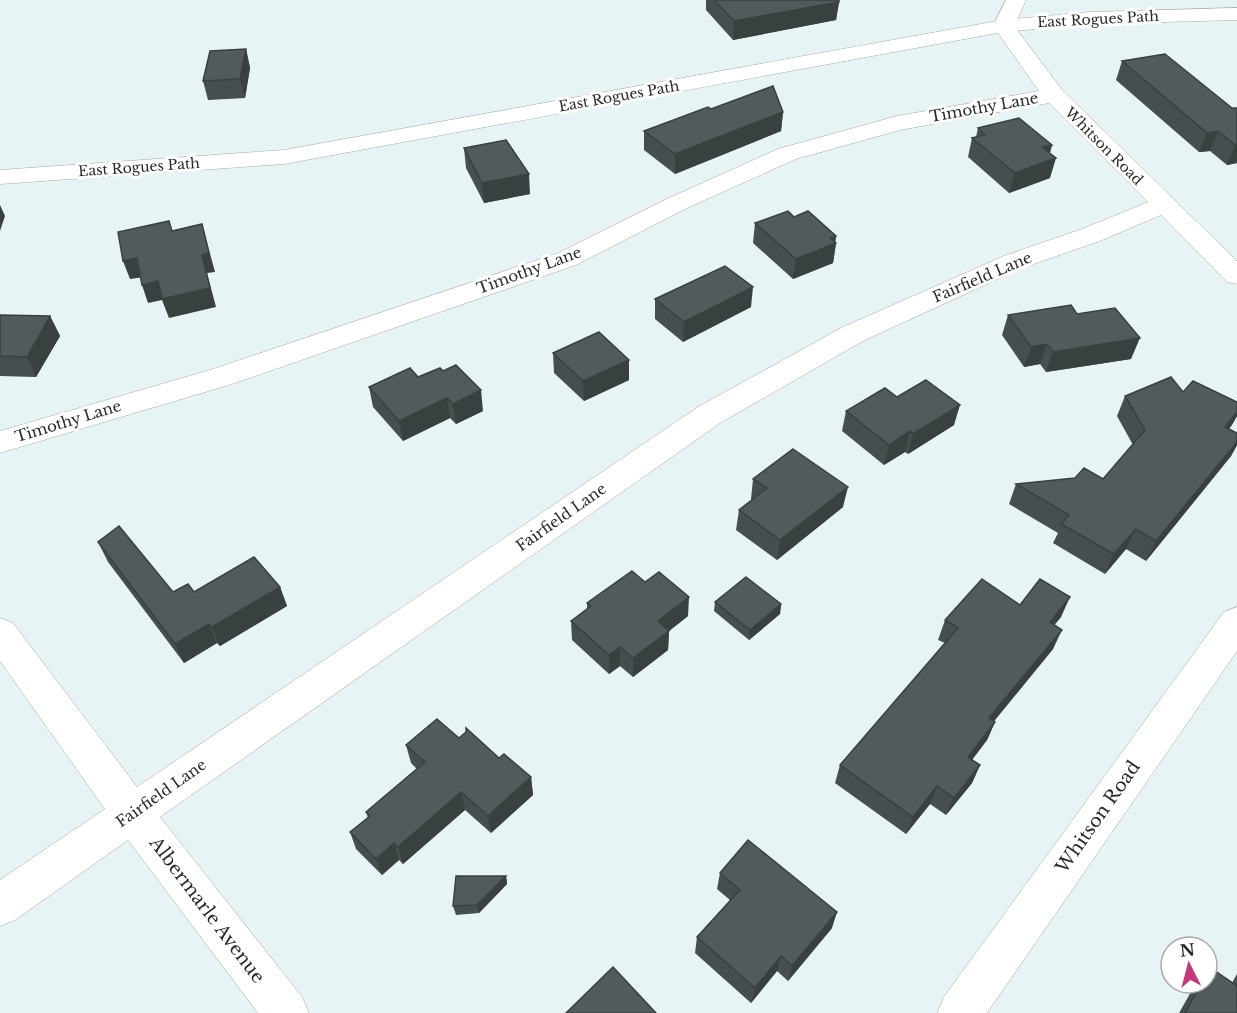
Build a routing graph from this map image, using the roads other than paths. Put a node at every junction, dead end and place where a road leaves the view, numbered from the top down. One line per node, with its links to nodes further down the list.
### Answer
1 (1016, 0): 3 (street)
2 (1237, 14): 3 (street, East Rogues Path)
3 (1003, 26): 4 (street, Whitson Road); 5 (street, East Rogues Path)
4 (1054, 95): 6 (street, Whitson Road); 8 (street, Timothy Lane)
5 (0, 177)
6 (1164, 205): 7 (street, Whitson Road); 11 (street, Fairfield Lane)
7 (1237, 276)
8 (0, 442)
9 (1237, 622): 14 (street, Whitson Road)
10 (0, 633): 11 (street, Albermarle Avenue)
11 (132, 813): 12 (street, Fairfield Lane); 13 (street, Albermarle Avenue)
12 (0, 905)
13 (286, 1013)
14 (960, 1013)

